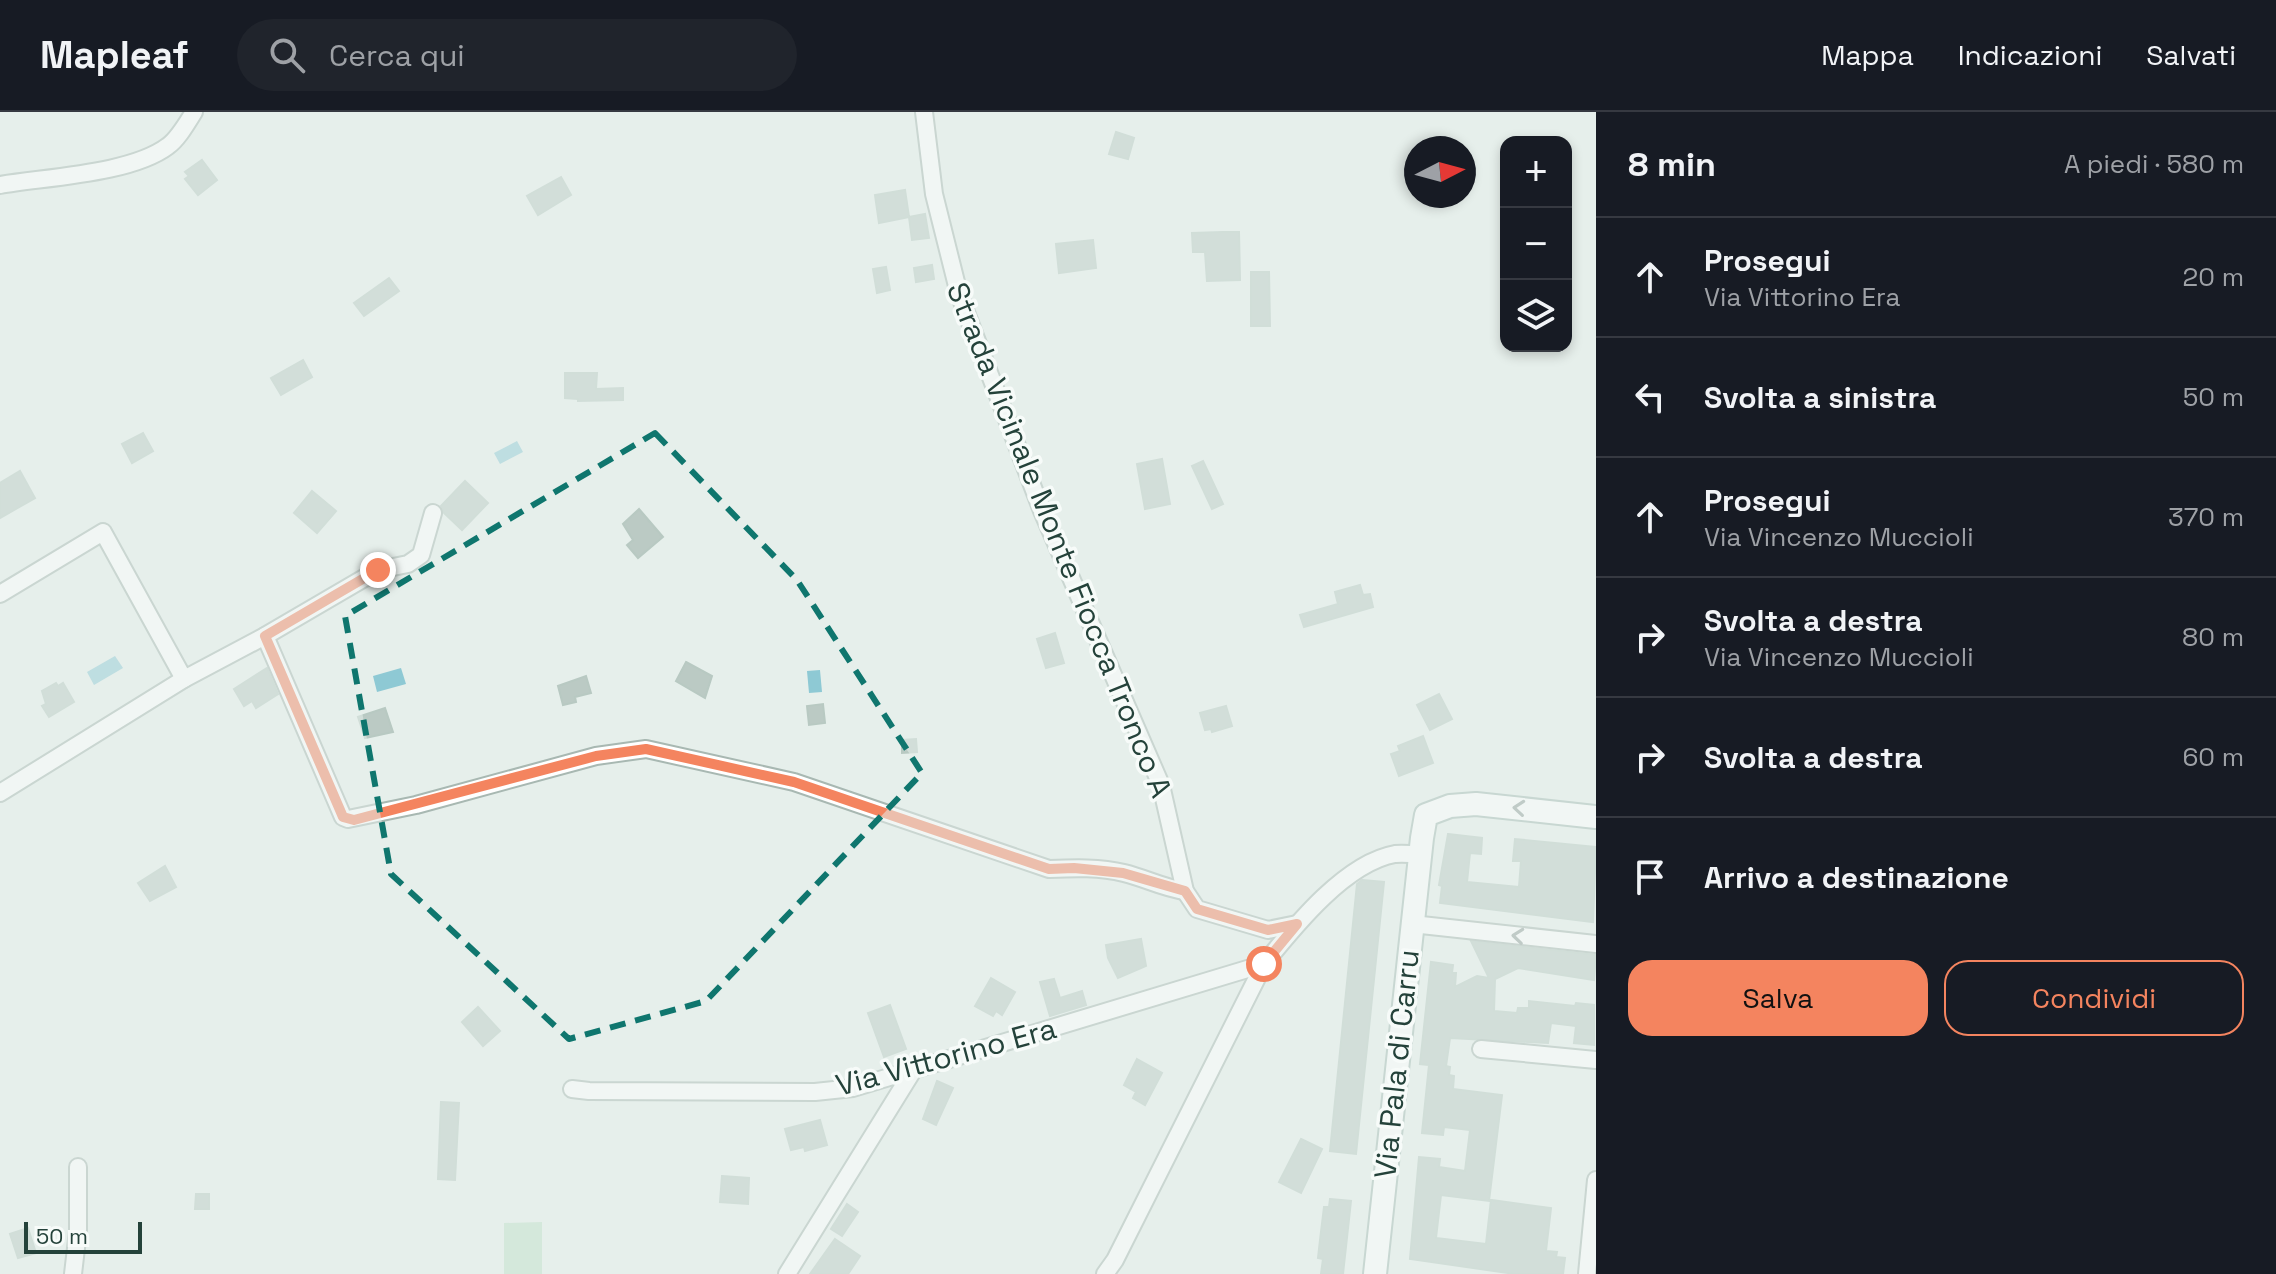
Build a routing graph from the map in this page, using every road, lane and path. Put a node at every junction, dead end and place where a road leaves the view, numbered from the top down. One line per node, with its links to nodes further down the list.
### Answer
1 (194, 112): 3 (street)
2 (924, 112): 11 (street, Strada Vicinale Monte Fiocca Tronco A)
3 (0, 185)
4 (433, 513): 6 (street)
5 (0, 594): 7 (street)
6 (265, 636): 7 (street); 11 (street)
7 (184, 679): 8 (street)
8 (0, 793)
9 (1596, 817): 10 (street, one-way to 10)
10 (1420, 855): 12 (street); 13 (street, Via Pala di Carru)
11 (1185, 891): 12 (street)
12 (1297, 924): 15 (street)
13 (1412, 924): 14 (street, one-way to 13); 25 (street, Via Pala di Carru)
14 (1596, 944)
15 (1264, 964): 18 (street, Via Vittorino Era); 24 (street)
16 (1481, 1049): 17 (street)
17 (1596, 1060)
18 (914, 1069): 19 (street, Via Vittorino Era); 23 (street)
19 (572, 1089)
20 (78, 1167): 22 (street)
21 (1596, 1180): 26 (street)
22 (73, 1274)
23 (787, 1274)
24 (1105, 1274)
25 (1375, 1274)
26 (1587, 1274)

